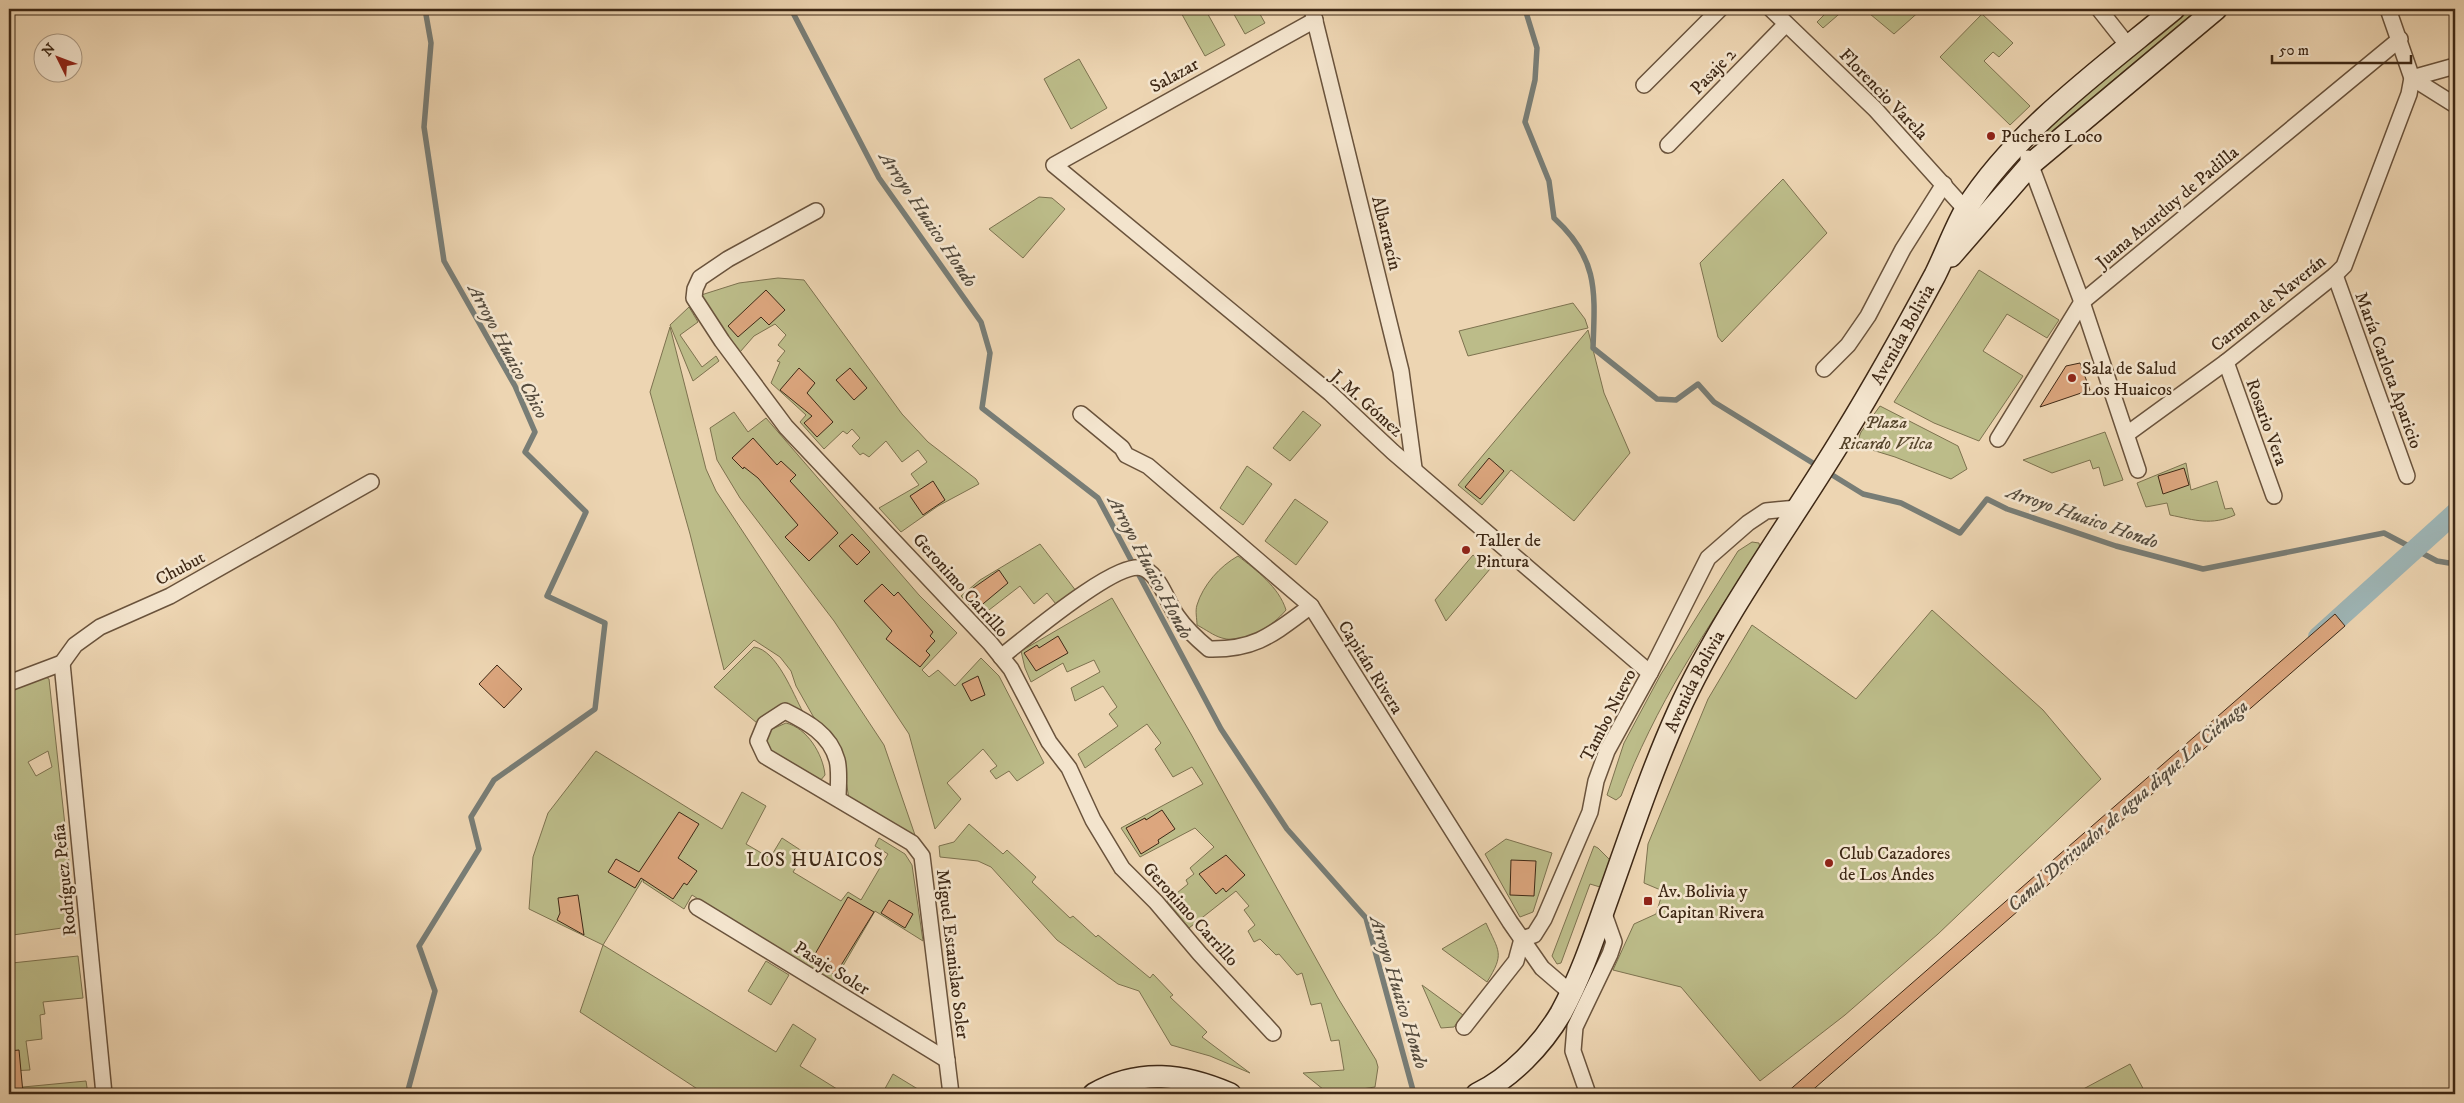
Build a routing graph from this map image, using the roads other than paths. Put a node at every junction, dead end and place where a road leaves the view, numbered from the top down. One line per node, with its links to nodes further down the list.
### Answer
1 (1720, 9): 13 (street)
2 (1771, 9): 8 (street, Florencio Varela)
3 (2099, 9): 10 (street)
4 (2174, 9): 10 (street, Avenida Bolivia)
5 (2216, 9): 17 (street, Avenida Bolivia)
6 (2388, 9): 9 (street)
7 (1314, 14): 18 (street, Salazar); 30 (street, Albarracín)
8 (1786, 24): 16 (street, Pasaje 2); 19 (street, Florencio Varela)
9 (2400, 39): 12 (street); 24 (street, Juana Azurduy de Padilla)
10 (2129, 47): 15 (street, Avenida Bolivia)
11 (2455, 66): 12 (street)
12 (2412, 78): 14 (street); 23 (street, Carmen de Naverán)
13 (1644, 85)
14 (2455, 105)
15 (2020, 144): 17 (street); 20 (street, Avenida Bolivia)
16 (1668, 145)
17 (2031, 164): 22 (street, Avenida Bolivia); 24 (street)
18 (1054, 165): 30 (street, J. M. Gómez)
19 (1944, 184): 20 (street, Florencio Varela); 26 (street)
20 (1966, 210): 22 (street, Avenida Bolivia)
21 (816, 211): 37 (street, Geronimo Carrillo)
22 (1937, 271): 35 (street, Avenida Bolivia)
23 (2335, 276): 25 (street, Carmen de Naverán); 32 (street, María Carlota Aparicio)
24 (2082, 302): 28 (street); 29 (street, Juana Azurduy de Padilla)
25 (2226, 362): 28 (street, Carmen de Naverán); 34 (street, Rosario Vera)
26 (1824, 369)
27 (1081, 414): 36 (street, Capitán Rivera)
28 (2128, 434): 31 (street)
29 (1998, 439)
30 (1414, 468): 39 (street, J. M. Gómez)
31 (2138, 470)
32 (2407, 476)
33 (371, 482): 38 (street, Chubut)
34 (2274, 496)
35 (1797, 508): 39 (street, Tambo Nuevo); 43 (street, Avenida Bolivia)
36 (1311, 606): 37 (street); 44 (street, Capitán Rivera)
37 (1001, 657): 47 (street, Geronimo Carrillo)
38 (62, 663): 40 (street); 49 (street, Rodríguez Peña)
39 (1650, 673): 44 (street, Tambo Nuevo)
40 (9, 684)
41 (838, 799): 41 (street, Miguel Estanislao Soler); 48 (street, Miguel Estanislao Soler)
42 (697, 907): 48 (street, Pasaje Soler)
43 (1603, 911): 45 (street, Avenida Bolivia); 54 (street)
44 (1522, 940): 45 (street, Capitán Rivera); 46 (street)
45 (1570, 993): 53 (street, Avenida Bolivia)
46 (1464, 1027)
47 (1273, 1033)
48 (947, 1060): 50 (street, Miguel Estanislao Soler)
49 (104, 1094)
50 (951, 1094)
51 (1094, 1094): 52 (street)
52 (1230, 1094)
53 (1477, 1094)
54 (1588, 1094)

